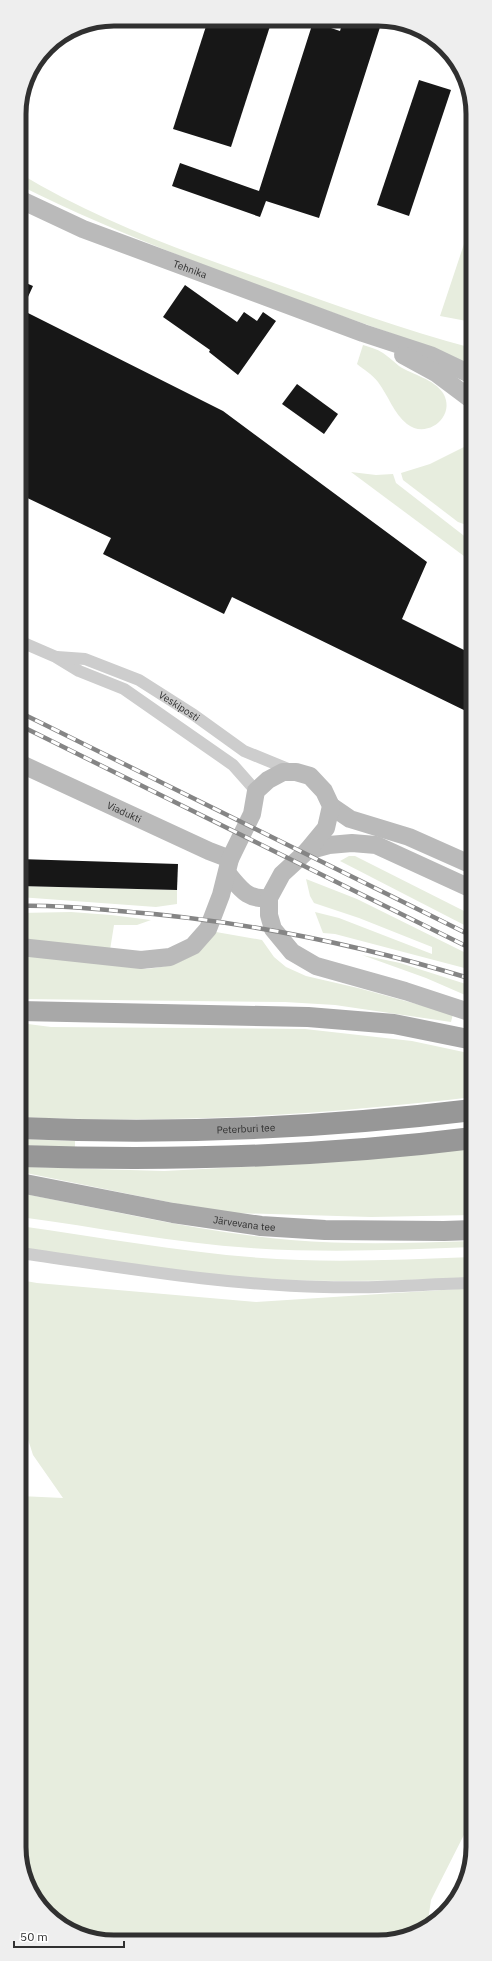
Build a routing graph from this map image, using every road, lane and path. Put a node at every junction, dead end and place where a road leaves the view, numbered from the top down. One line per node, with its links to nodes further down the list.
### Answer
1 (26, 201): 2 (street, Tehnika)
2 (363, 333): 3 (street, Tehnika); 4 (street, Tehnika)
3 (466, 372)
4 (466, 396)
5 (26, 644): 6 (street, Veskiposti)
6 (56, 657): 8 (street, Veskiposti); 9 (street, Veskiposti)
7 (26, 766): 13 (street, Viadukti)
8 (296, 772): 9 (street); 10 (street)
9 (256, 791): 13 (street)
10 (331, 806): 11 (street); 12 (street)
11 (307, 851): 14 (street); 15 (street)
12 (466, 862)
13 (229, 866): 15 (street); 16 (street)
14 (466, 886)
15 (269, 898): 18 (street)
16 (26, 948)
17 (26, 1011): 19 (main road)
18 (466, 1011)
19 (466, 1039)
20 (466, 1111): 21 (highway, Peterburi tee)
21 (26, 1128)
22 (466, 1139): 23 (highway)
23 (26, 1156)
24 (26, 1184): 25 (main road, Järvevana tee)
25 (466, 1230)
26 (26, 1254): 27 (street)
27 (466, 1282)

